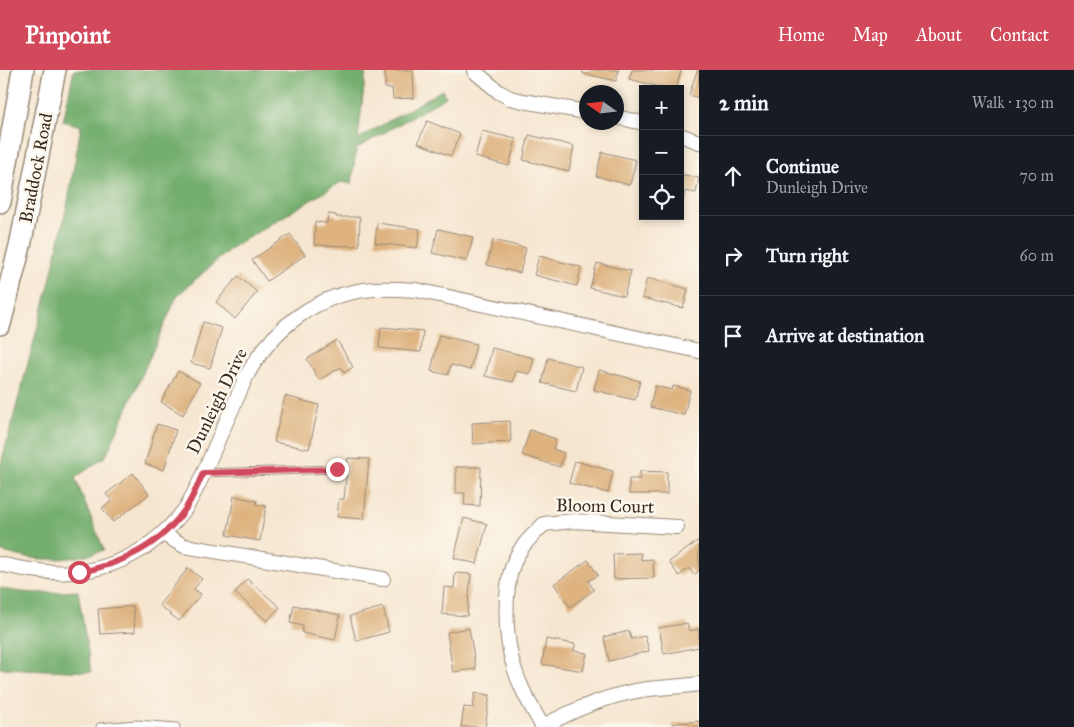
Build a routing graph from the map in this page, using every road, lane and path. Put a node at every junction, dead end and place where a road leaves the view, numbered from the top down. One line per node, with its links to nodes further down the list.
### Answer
1 (24, 70): 9 (main road, Braddock Road)
2 (55, 70): 10 (main road, Braddock Road)
3 (474, 72): 4 (street)
4 (579, 111)
5 (624, 119): 6 (street)
6 (639, 122)
7 (684, 136): 8 (street)
8 (699, 142)
9 (0, 202)
10 (0, 324)
11 (699, 351): 13 (street, Dunleigh Drive)
12 (337, 469): 13 (lane)
13 (203, 473): 15 (street, Dunleigh Drive)
14 (677, 527): 21 (street, Bloom Court)
15 (163, 534): 16 (street, Dunleigh Drive); 17 (street)
16 (0, 564)
17 (383, 579)
18 (699, 684): 21 (street)
19 (100, 727): 20 (lane)
20 (176, 727)
21 (542, 727)

